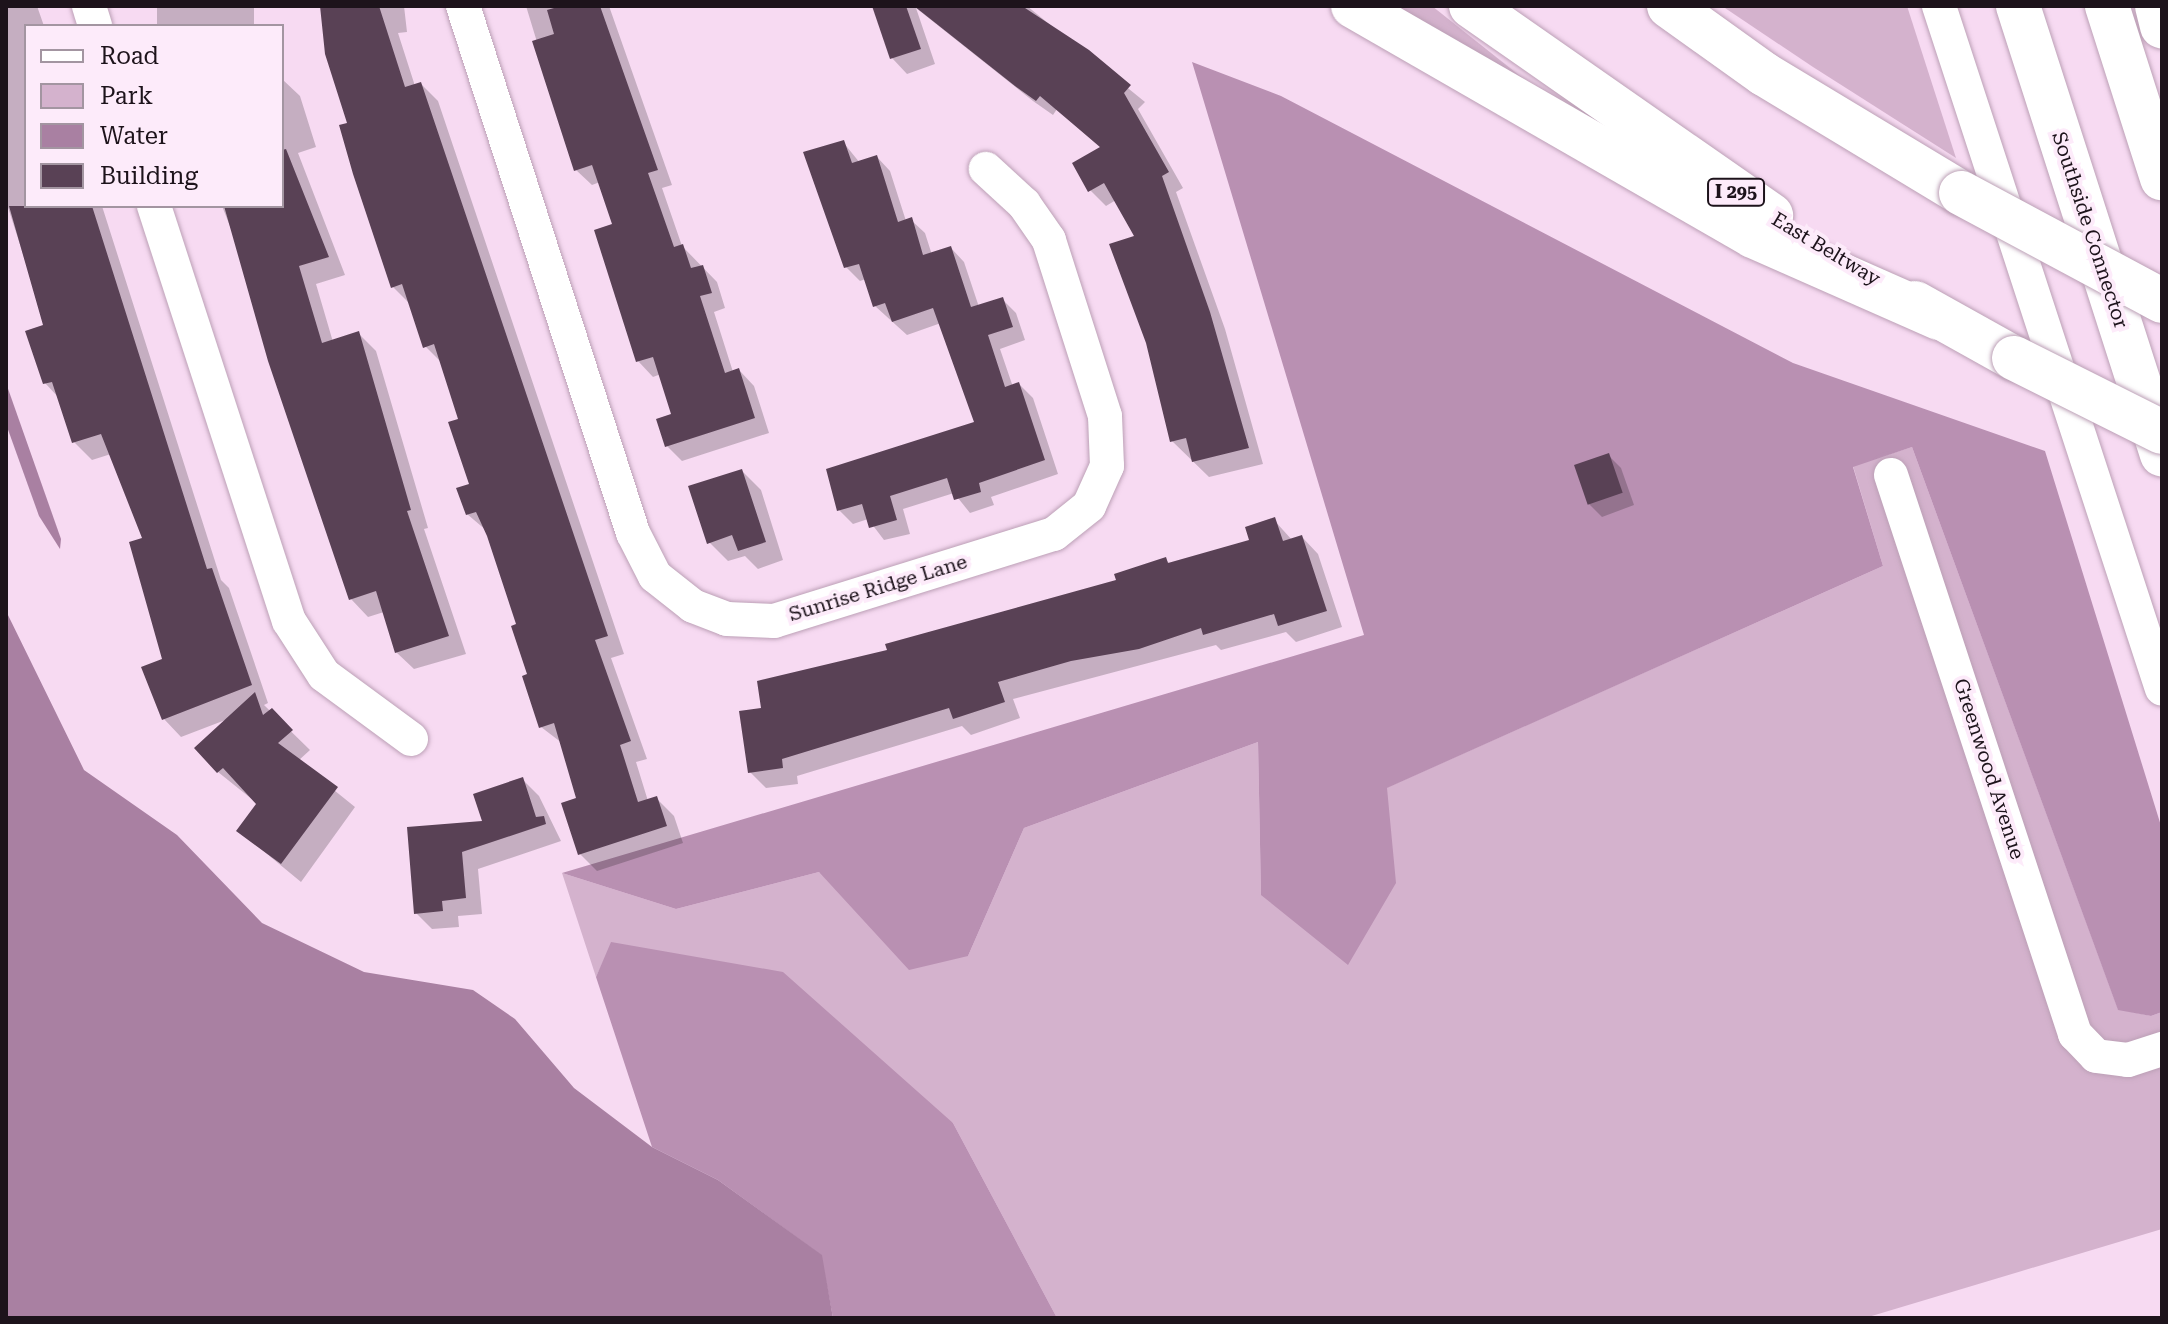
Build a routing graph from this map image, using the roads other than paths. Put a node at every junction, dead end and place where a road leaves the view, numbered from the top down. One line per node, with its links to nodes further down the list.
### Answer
1 (463, 6): 12 (street, Sunrise Ridge Lane)
2 (1353, 6): 16 (highway)
3 (1471, 6): 16 (highway, East Beltway / I 295)
4 (1669, 6): 15 (highway, bridge)
5 (1939, 6): 20 (street)
6 (1995, 6): 11 (highway)
7 (2018, 6): 11 (highway, Southside Connector)
8 (2107, 6): 13 (highway)
9 (2157, 6): 10 (highway)
10 (2162, 26)
11 (2042, 82): 18 (highway, Southside Connector)
12 (986, 169)
13 (2162, 178)
14 (155, 208): 21 (street)
15 (2162, 301)
16 (1939, 318): 17 (highway, East Beltway / I 295, bridge)
17 (2162, 432)
18 (2162, 454)
19 (1891, 475): 22 (street, Greenwood Avenue)
20 (2161, 685)
21 (411, 739)
22 (2162, 1049)

